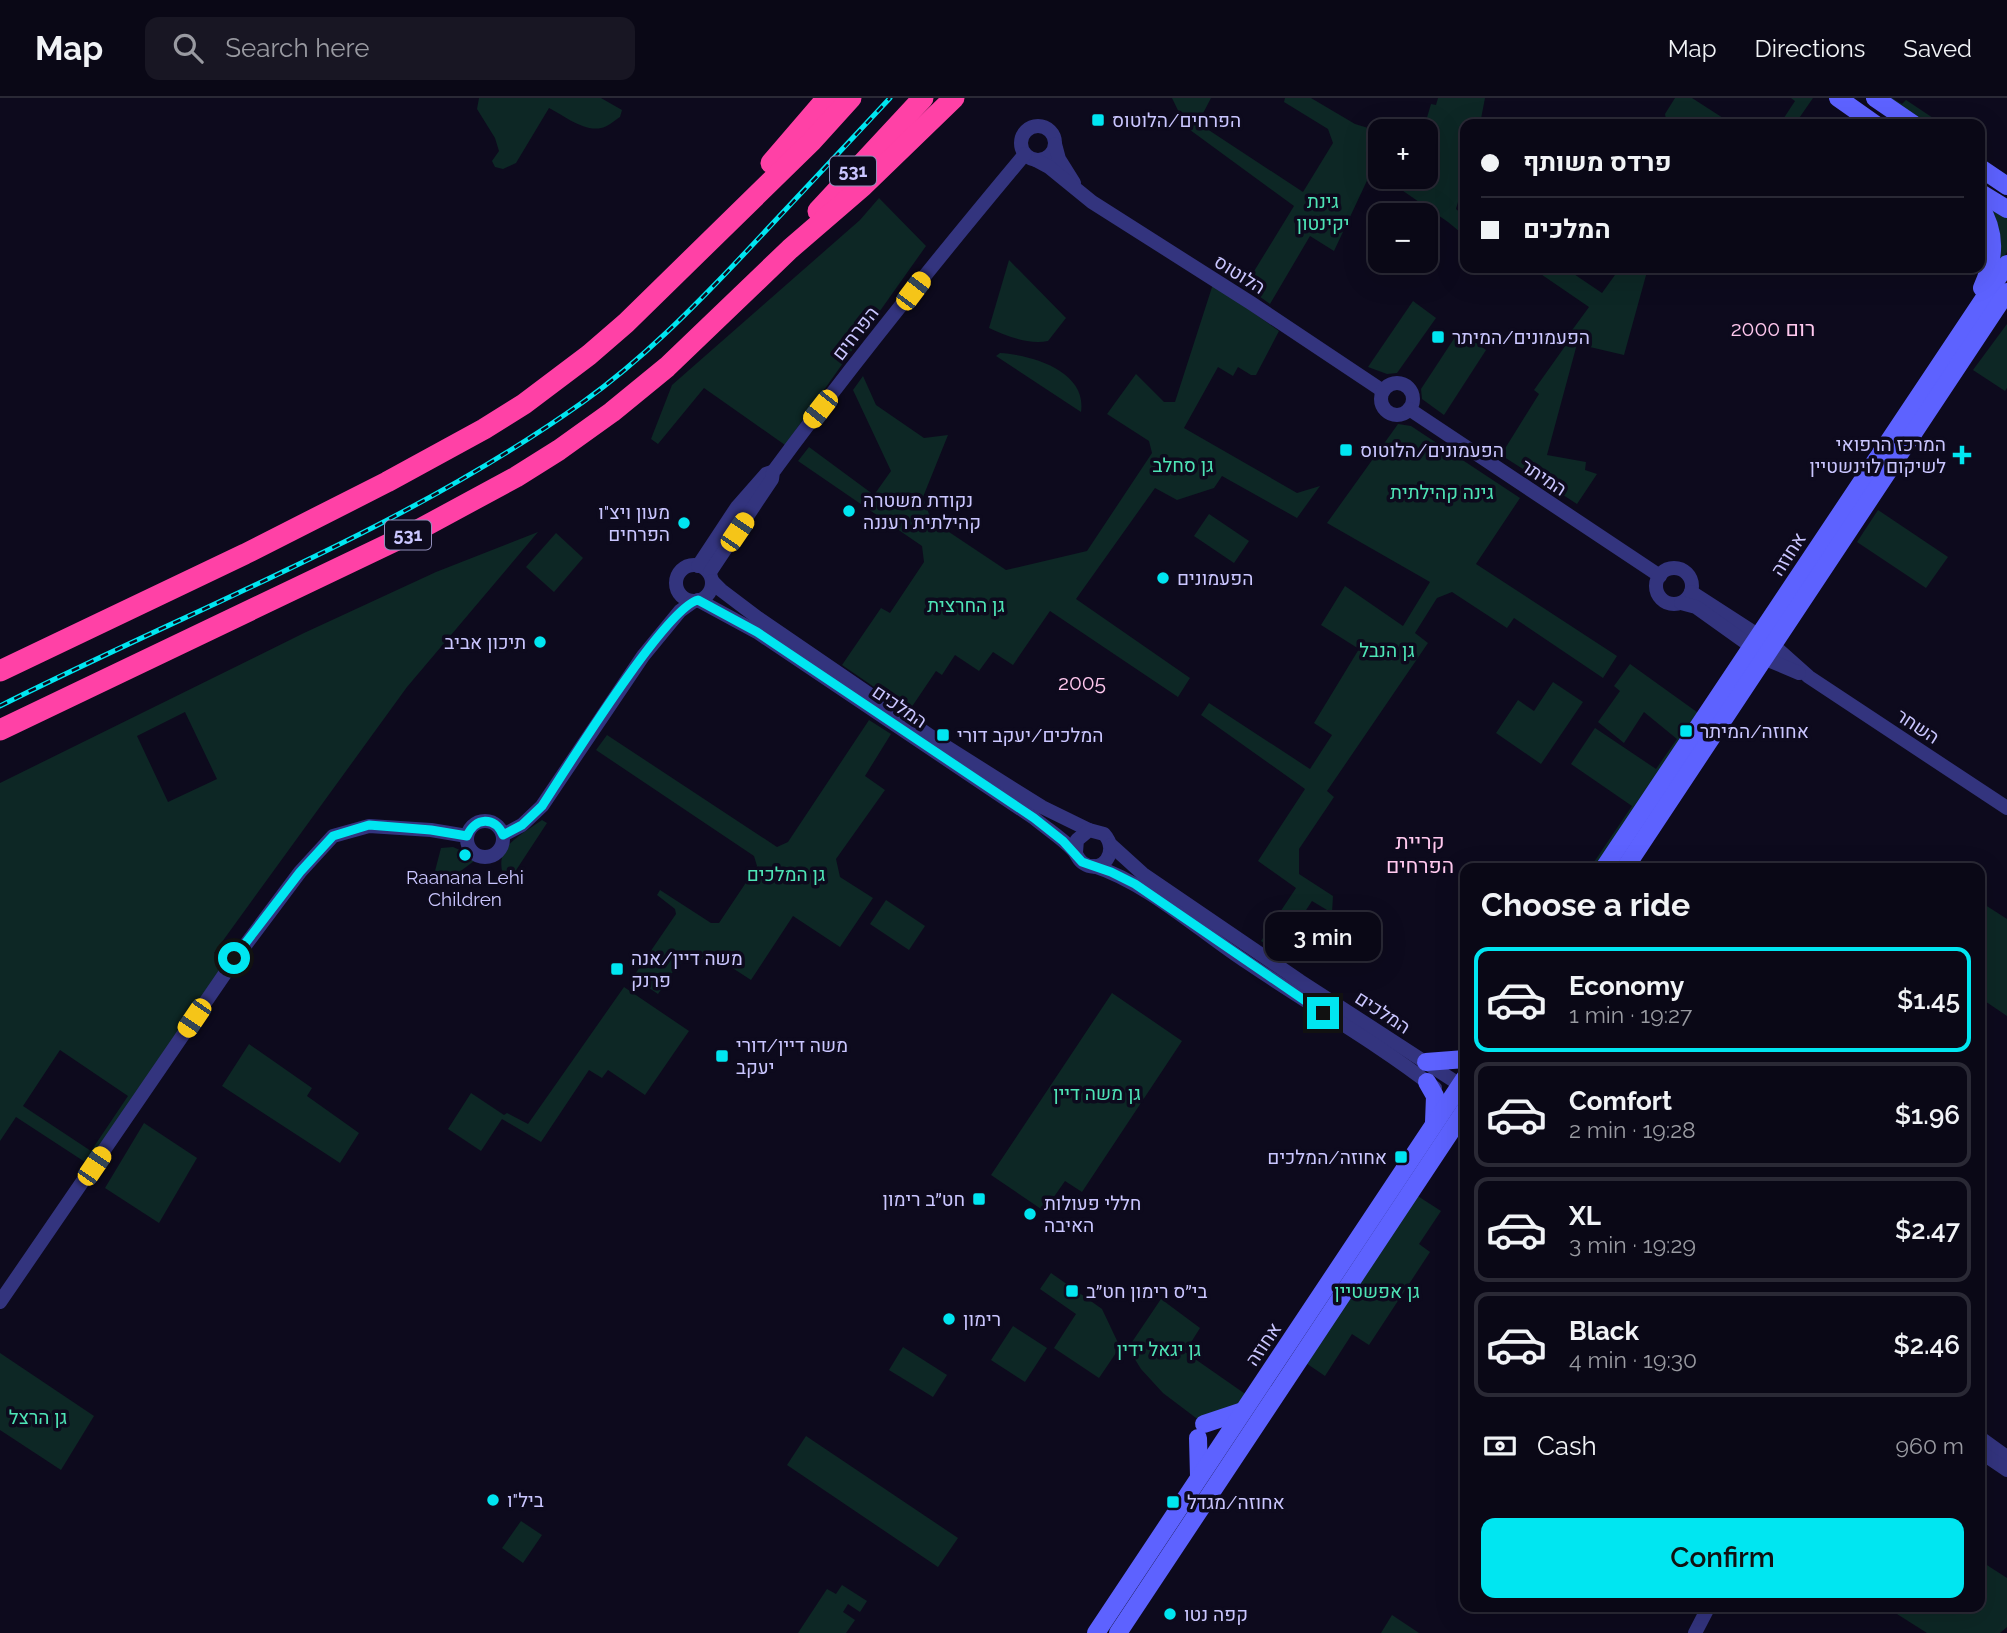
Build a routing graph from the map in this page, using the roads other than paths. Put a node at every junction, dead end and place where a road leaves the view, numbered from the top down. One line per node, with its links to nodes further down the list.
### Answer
1 (827, 98): 18 (highway)
2 (851, 98): 18 (highway, 531)
3 (923, 98): 17 (highway, 531)
4 (954, 98): 17 (highway)
5 (1838, 98): 7 (main road)
6 (1875, 98): 8 (main road)
7 (1868, 119)
8 (1906, 119)
9 (1055, 144): 10 (street); 10 (street); 13 (street, הלוטוס)
10 (1030, 157): 13 (street, הלוטוס); 25 (street, הפרחים)
11 (1985, 171): 12 (main road)
12 (2006, 185)
13 (1077, 190): 23 (street, הלוטוס)
14 (1985, 196): 15 (main road)
15 (2007, 209)
16 (1985, 216): 22 (main road)
17 (790, 249): 33 (highway, 531)
18 (698, 251): 32 (highway, 531)
19 (2007, 264): 22 (main road, אחוזה)
20 (2007, 292): 22 (main road, אחוזה)
21 (2007, 300): 22 (main road)
22 (1965, 341): 30 (main road, אחוזה)
23 (1383, 391): 24 (street); 24 (street)
24 (1409, 409): 26 (street, המיתר)
25 (707, 573): 27 (street); 29 (street); 35 (street, המלכים)
26 (1660, 576): 28 (street); 28 (street)
27 (678, 592): 29 (street); 31 (street)
28 (1686, 598): 30 (street)
29 (696, 601): 31 (street); 39 (street, המלכים)
30 (1762, 646): 34 (street, השחר); 40 (main road, אחוזה); 41 (main road, אחוזה)
31 (643, 656): 36 (street)
32 (0, 671)
33 (0, 730)
34 (2007, 808)
35 (1089, 830): 38 (street); 39 (street)
36 (503, 835): 37 (street); 37 (street)
37 (467, 836): 50 (street)
38 (1111, 845): 42 (street); 44 (street, המלכים)
39 (1076, 852): 42 (street)
40 (1608, 863)
41 (1628, 863)
42 (1094, 866): 45 (street, המלכים)
43 (1460, 1059): 44 (main road)
44 (1426, 1062): 46 (street, המלכים)
45 (1427, 1082): 47 (street, המלכים); 49 (main road)
46 (1460, 1095)
47 (1460, 1096)
48 (1460, 1102): 49 (main road, אחוזה)
49 (1449, 1129): 51 (main road, אחוזה); 59 (main road, אחוזה)
50 (0, 1302)
51 (1243, 1411): 56 (main road, אחוזה); 56 (main road)
52 (1985, 1441): 54 (street)
53 (1985, 1455): 55 (street)
54 (2007, 1457)
55 (2007, 1470)
56 (1198, 1479): 58 (main road, אחוזה)
57 (1706, 1612): 60 (street)
58 (1096, 1633)
59 (1118, 1633)
60 (1695, 1633)

